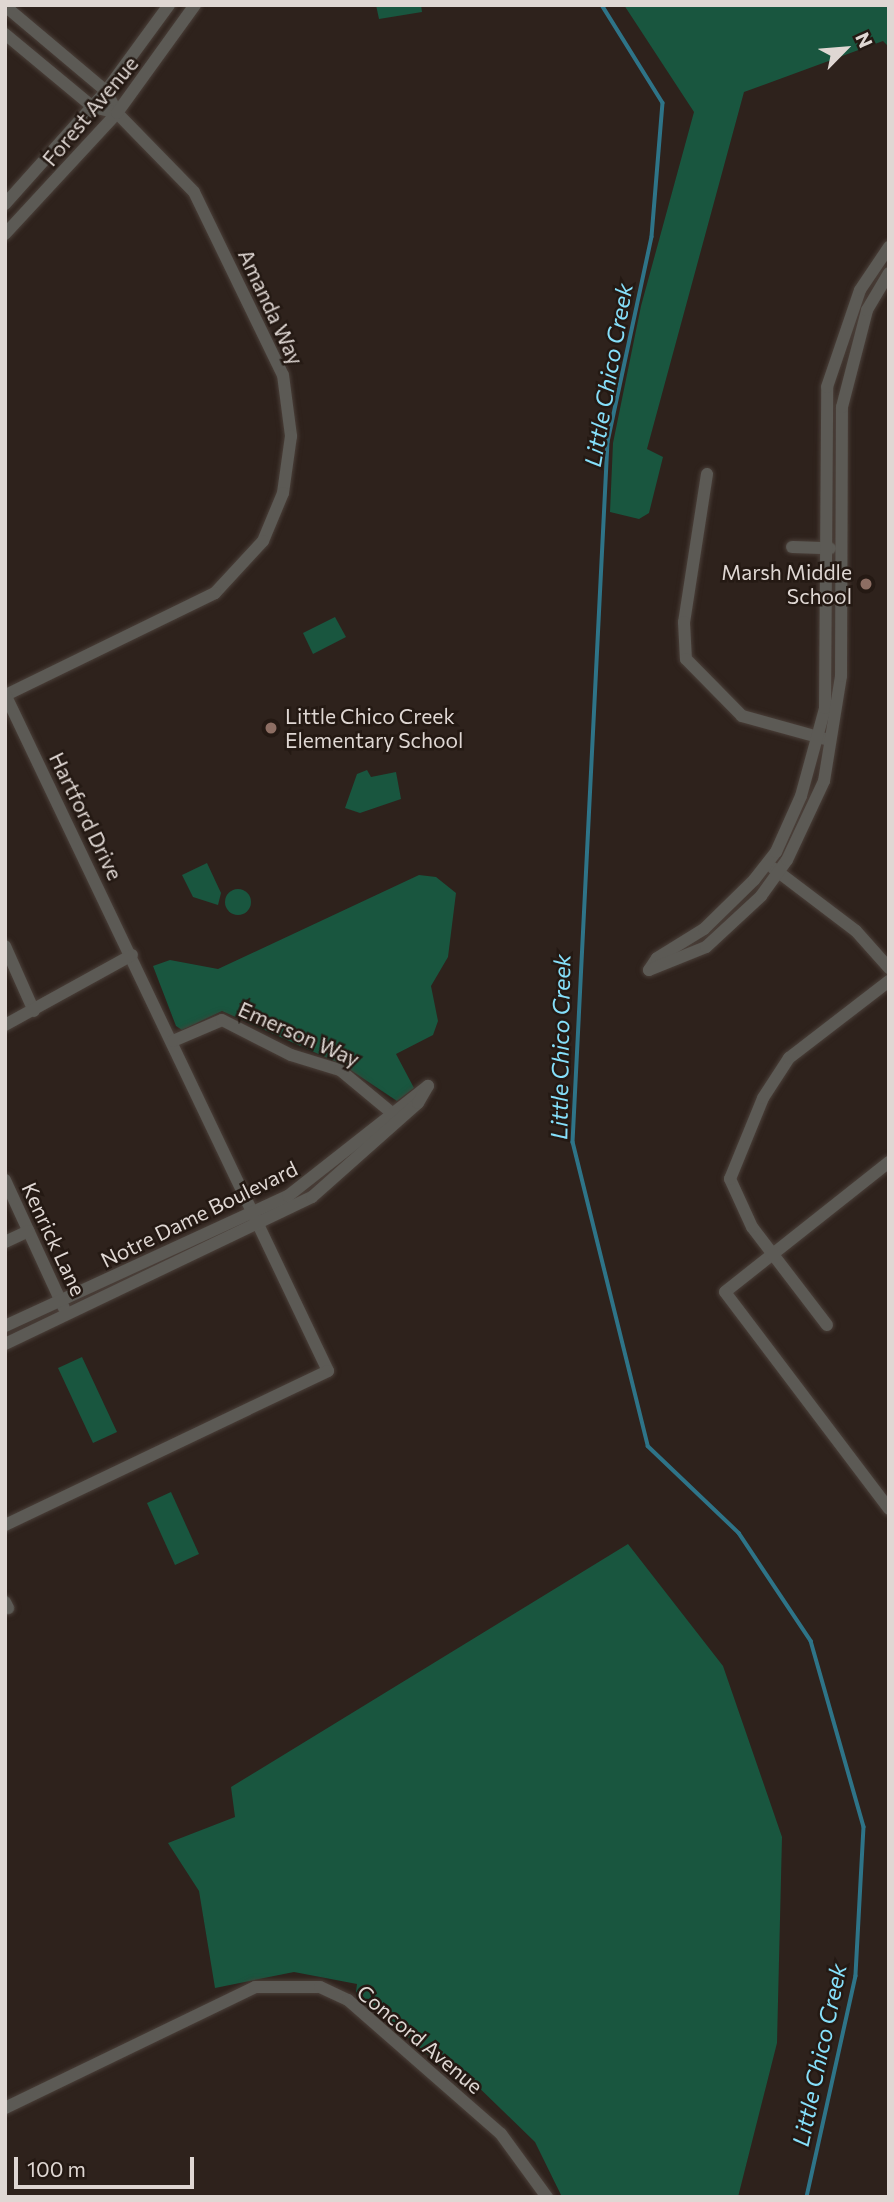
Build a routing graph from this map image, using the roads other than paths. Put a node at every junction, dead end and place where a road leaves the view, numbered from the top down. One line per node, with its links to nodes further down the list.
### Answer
1 (169, 5): 5 (street, Forest Avenue)
2 (195, 5): 7 (street, Forest Avenue)
3 (5, 6): 5 (street)
4 (5, 34): 6 (street)
5 (106, 91): 6 (street, Forest Avenue); 7 (street)
6 (93, 107): 7 (street); 8 (street, Forest Avenue)
7 (117, 113): 9 (street, Forest Avenue); 16 (street, Amanda Way)
8 (5, 204)
9 (5, 234)
10 (889, 247): 14 (street)
11 (889, 274): 15 (street)
12 (707, 474): 17 (street)
13 (792, 547): 14 (street)
14 (824, 548): 15 (street); 17 (street)
15 (839, 549): 18 (street)
16 (6, 694): 22 (street, Hartford Drive)
17 (819, 737): 18 (street); 19 (street)
18 (832, 741): 20 (street)
19 (767, 864): 20 (street); 20 (street)
20 (778, 873): 23 (street)
21 (5, 946): 25 (street)
22 (132, 955): 25 (street); 27 (street, Hartford Drive)
23 (889, 968)
24 (889, 981): 35 (street)
25 (34, 1011): 26 (street)
26 (5, 1025)
27 (173, 1041): 28 (street, Emerson Way); 31 (street, Hartford Drive)
28 (396, 1116): 31 (street, Notre Dame Boulevard); 32 (street, Notre Dame Boulevard)
29 (889, 1162): 35 (street)
30 (5, 1180): 33 (street, Kenrick Lane)
31 (253, 1212): 32 (street, Hartford Drive); 36 (street, Notre Dame Boulevard)
32 (259, 1225): 37 (street, Notre Dame Boulevard); 42 (street, Hartford Drive)
33 (29, 1231): 34 (street); 36 (street, Kenrick Lane)
34 (5, 1242)
35 (770, 1252): 38 (street); 41 (street)
36 (61, 1301): 37 (street, Kenrick Lane); 39 (street, Notre Dame Boulevard)
37 (67, 1315): 40 (street, Notre Dame Boulevard)
38 (827, 1325)
39 (5, 1326)
40 (5, 1345)
41 (889, 1509)
42 (5, 1525)
43 (5, 2108): 44 (street, Concord Avenue)
44 (547, 2197)

